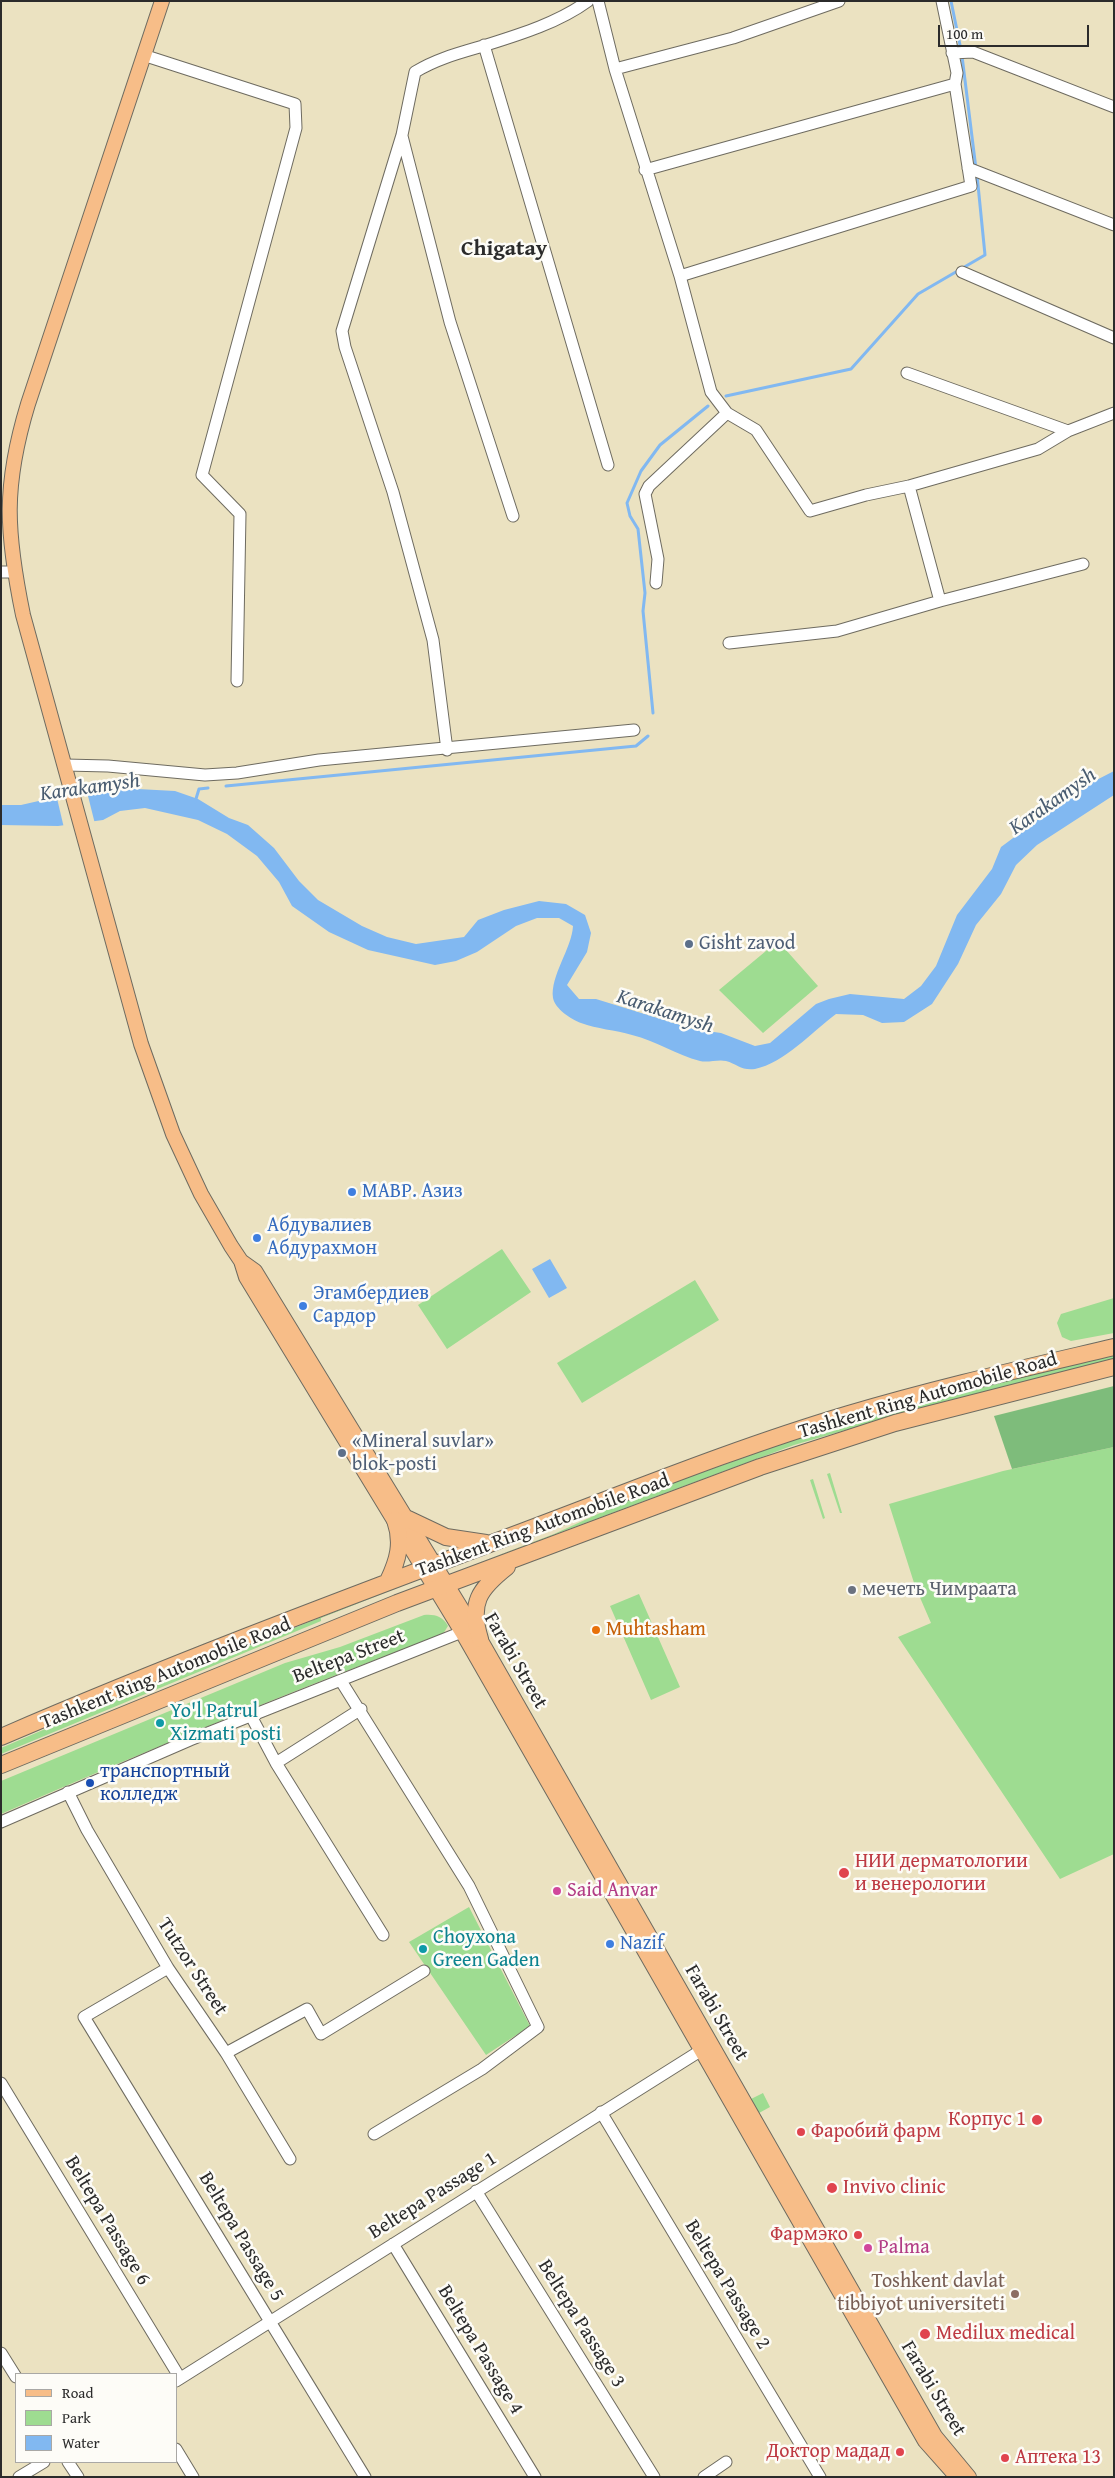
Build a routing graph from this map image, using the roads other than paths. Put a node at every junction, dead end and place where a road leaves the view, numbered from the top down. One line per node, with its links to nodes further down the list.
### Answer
1 (162, 1): 8 (main road, Farabi Street)
2 (588, 1): 6 (street)
3 (598, 1): 9 (street)
4 (839, 1): 9 (street)
5 (942, 1): 7 (street)
6 (484, 45): 12 (street); 23 (street)
7 (955, 52): 10 (street); 11 (street)
8 (143, 55): 27 (main road, Farabi Street); 31 (street)
9 (615, 69): 14 (street)
10 (955, 84): 13 (street); 14 (street)
11 (1114, 107)
12 (402, 135): 25 (street); 33 (street)
13 (968, 168): 15 (street); 17 (street)
14 (645, 170): 17 (street)
15 (1114, 225)
16 (962, 272): 18 (street)
17 (680, 276): 21 (street)
18 (1114, 338)
19 (907, 373): 22 (street)
20 (1113, 411): 22 (street)
21 (727, 413): 24 (street); 28 (street)
22 (1068, 431): 24 (street)
23 (608, 465)
24 (909, 486): 29 (street)
25 (513, 516)
26 (1083, 564): 29 (street)
27 (7, 572): 34 (main road, Farabi Street)
28 (656, 584)
29 (940, 601): 30 (street)
30 (729, 643)
31 (237, 681)
32 (634, 730): 33 (street)
33 (446, 750): 34 (street)
34 (65, 766): 37 (main road, Farabi Street)
35 (1114, 1347): 38 (highway, Tashkent Ring Automobile Road)
36 (1114, 1367): 39 (highway, Tashkent Ring Automobile Road)
37 (401, 1520): 38 (highway); 40 (main road, Farabi Street); 41 (highway)
38 (491, 1544): 40 (highway, Tashkent Ring Automobile Road)
39 (517, 1559): 42 (highway, Tashkent Ring Automobile Road); 44 (highway)
40 (430, 1566): 41 (highway, Tashkent Ring Automobile Road); 42 (main road, Farabi Street)
41 (388, 1581): 48 (highway, Tashkent Ring Automobile Road)
42 (442, 1587): 43 (main road, Farabi Street); 44 (main road, Farabi Street); 50 (highway, Tashkent Ring Automobile Road)
43 (462, 1632): 45 (street, Beltepa Street); 56 (main road, Farabi Street)
44 (480, 1639): 56 (main road, Farabi Street)
45 (341, 1681): 46 (street); 47 (street, Beltepa Street)
46 (361, 1709): 49 (street); 60 (street)
47 (251, 1716): 49 (street); 51 (street, Beltepa Street)
48 (1, 1738)
49 (276, 1763): 53 (street)
50 (1, 1765)
51 (68, 1792): 52 (street, Beltepa Street); 54 (street, Tutzor Street)
52 (1, 1822)
53 (383, 1935)
54 (168, 1968): 57 (street, Tutzor Street); 64 (street, Beltepa Passage 5)
55 (424, 1971): 57 (street)
56 (706, 2047): 59 (street, Beltepa Passage 1); 81 (main road, Farabi Street); 82 (main road, Farabi Street)
57 (226, 2053): 61 (street, Tutzor Street)
58 (1, 2083): 66 (street, Beltepa Passage 6)
59 (602, 2112): 62 (street, Beltepa Passage 1); 80 (street, Beltepa Passage 2)
60 (374, 2134)
61 (290, 2160)
62 (476, 2191): 63 (street, Beltepa Passage 1); 78 (street, Beltepa Passage 3)
63 (393, 2244): 64 (street, Beltepa Passage 1); 77 (street, Beltepa Passage 4)
64 (271, 2322): 68 (street, Beltepa Passage 1); 76 (street, Beltepa Passage 5)
65 (1, 2353): 67 (street)
66 (174, 2373)
67 (15, 2376)
68 (178, 2379)
69 (178, 2452): 75 (street)
70 (726, 2462): 79 (street)
71 (42, 2463): 73 (street)
72 (69, 2463): 74 (street)
73 (19, 2477)
74 (78, 2477)
75 (193, 2477)
76 (366, 2477)
77 (535, 2477)
78 (654, 2477)
79 (704, 2477)
80 (820, 2477)
81 (957, 2477)
82 (969, 2477)

